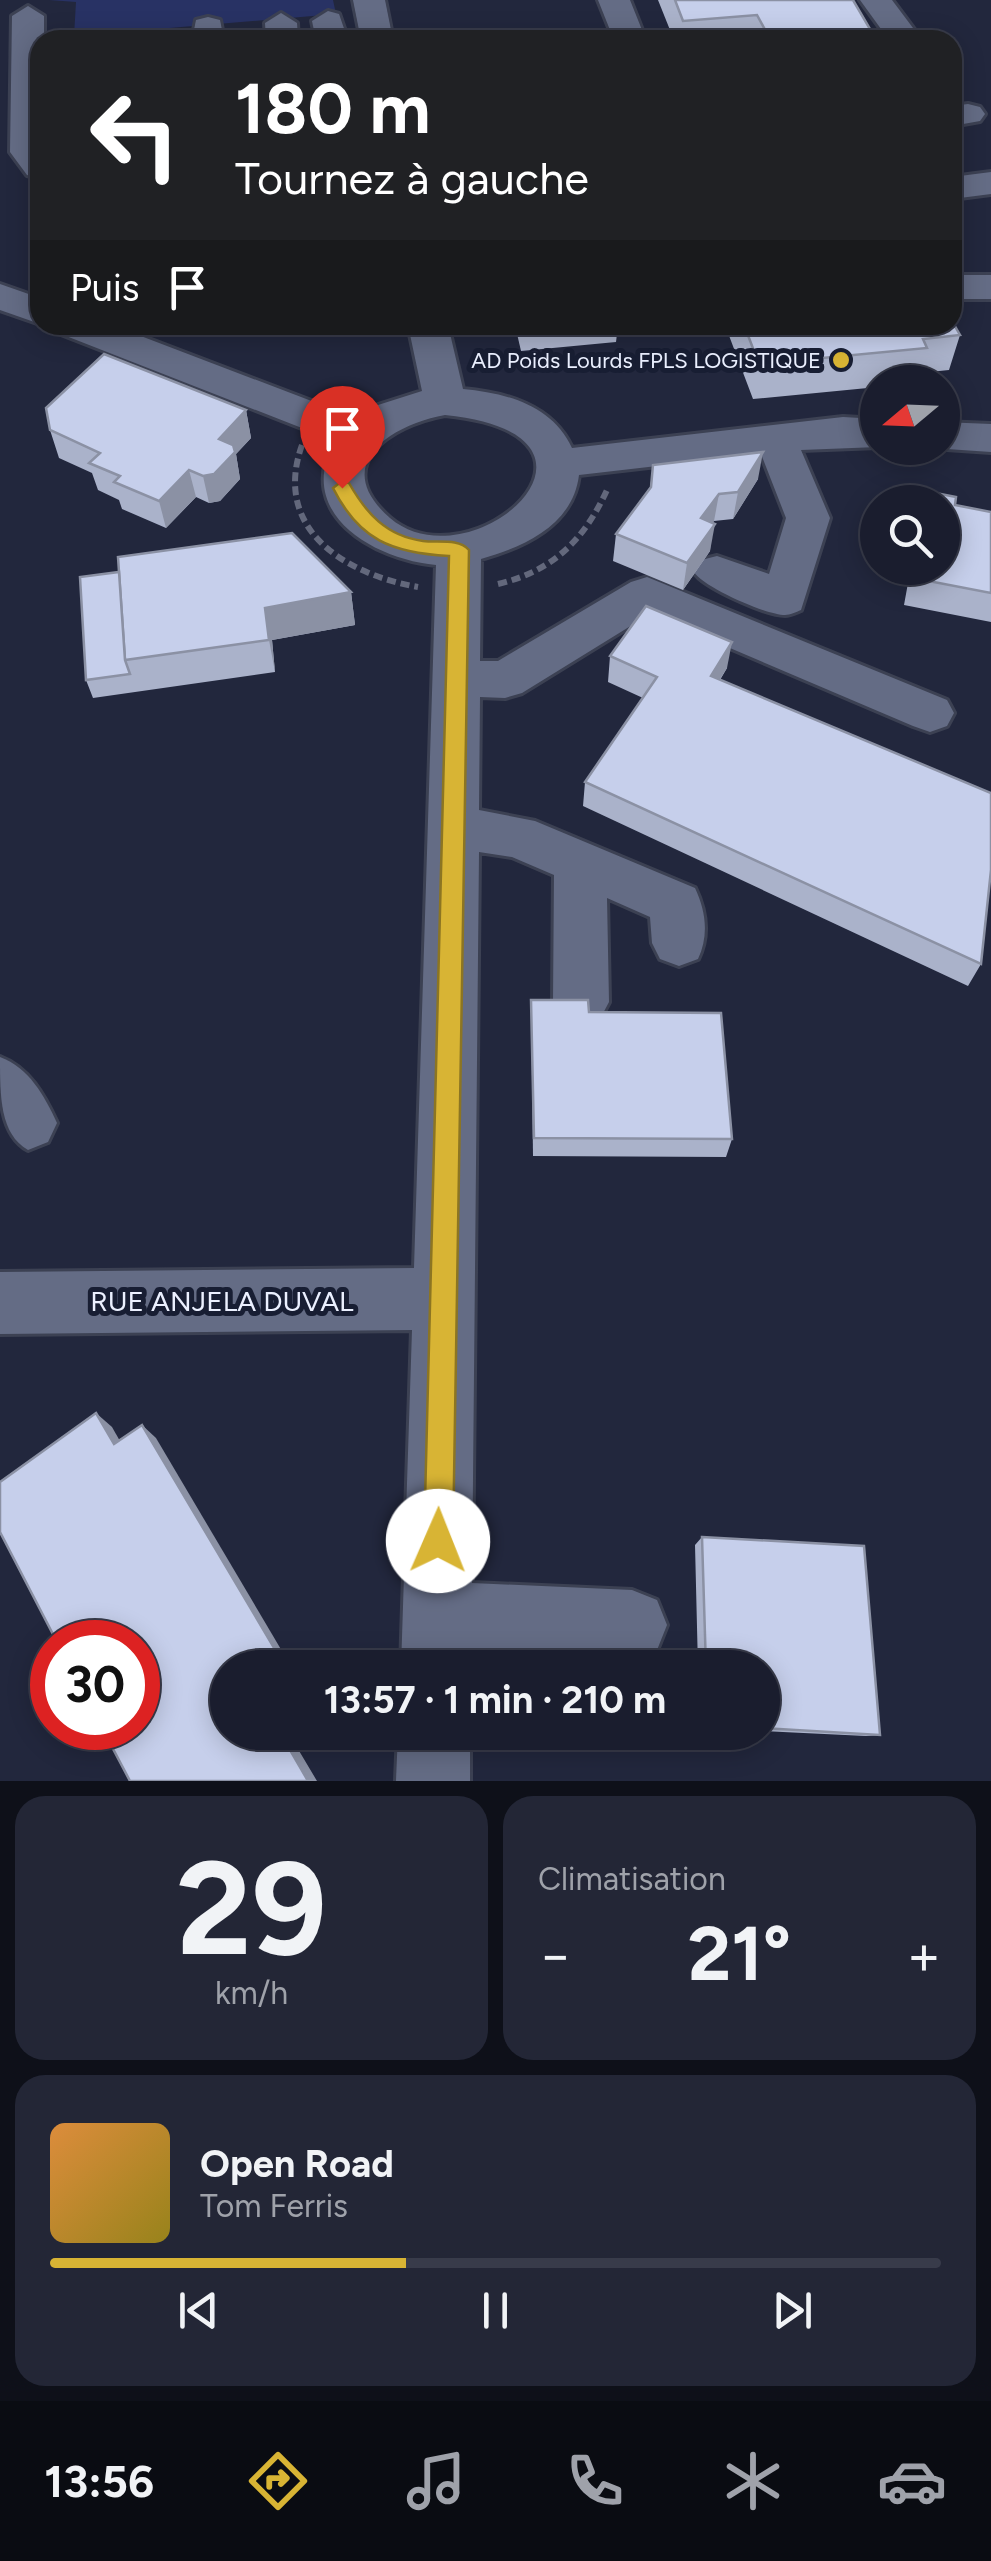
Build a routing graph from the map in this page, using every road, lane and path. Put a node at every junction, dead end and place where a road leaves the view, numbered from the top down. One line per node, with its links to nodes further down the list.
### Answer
1 (370, 0): 6 (street)
2 (614, 0): 7 (street)
3 (922, 9): 5 (street)
4 (28, 16): 8 (street)
5 (890, 19)
6 (375, 30)
7 (626, 30)
8 (30, 34)
9 (30, 125): 10 (street)
10 (30, 154)
11 (991, 184): 12 (street)
12 (962, 187)
13 (962, 287): 14 (street)
14 (991, 287)
15 (101, 335): 19 (street)
16 (430, 335): 17 (street)
17 (445, 400): 19 (street); 23 (street)
18 (860, 432): 22 (street)
19 (359, 435): 24 (street)
20 (960, 437): 21 (street)
21 (991, 438)
22 (776, 440): 23 (street); 25 (street)
23 (558, 465): 24 (street)
24 (459, 550): 26 (street)
25 (717, 572)
26 (456, 678): 27 (street); 28 (street)
27 (930, 713)
28 (453, 828): 29 (street); 32 (street)
29 (580, 863): 30 (street); 31 (street)
30 (679, 943)
31 (582, 1002)
32 (444, 1300): 33 (street, RUE ANJELA DUVAL); 35 (street)
33 (0, 1302)
34 (632, 1625): 35 (street)
35 (436, 1642)
36 (434, 1750): 37 (street)
37 (433, 1781)

